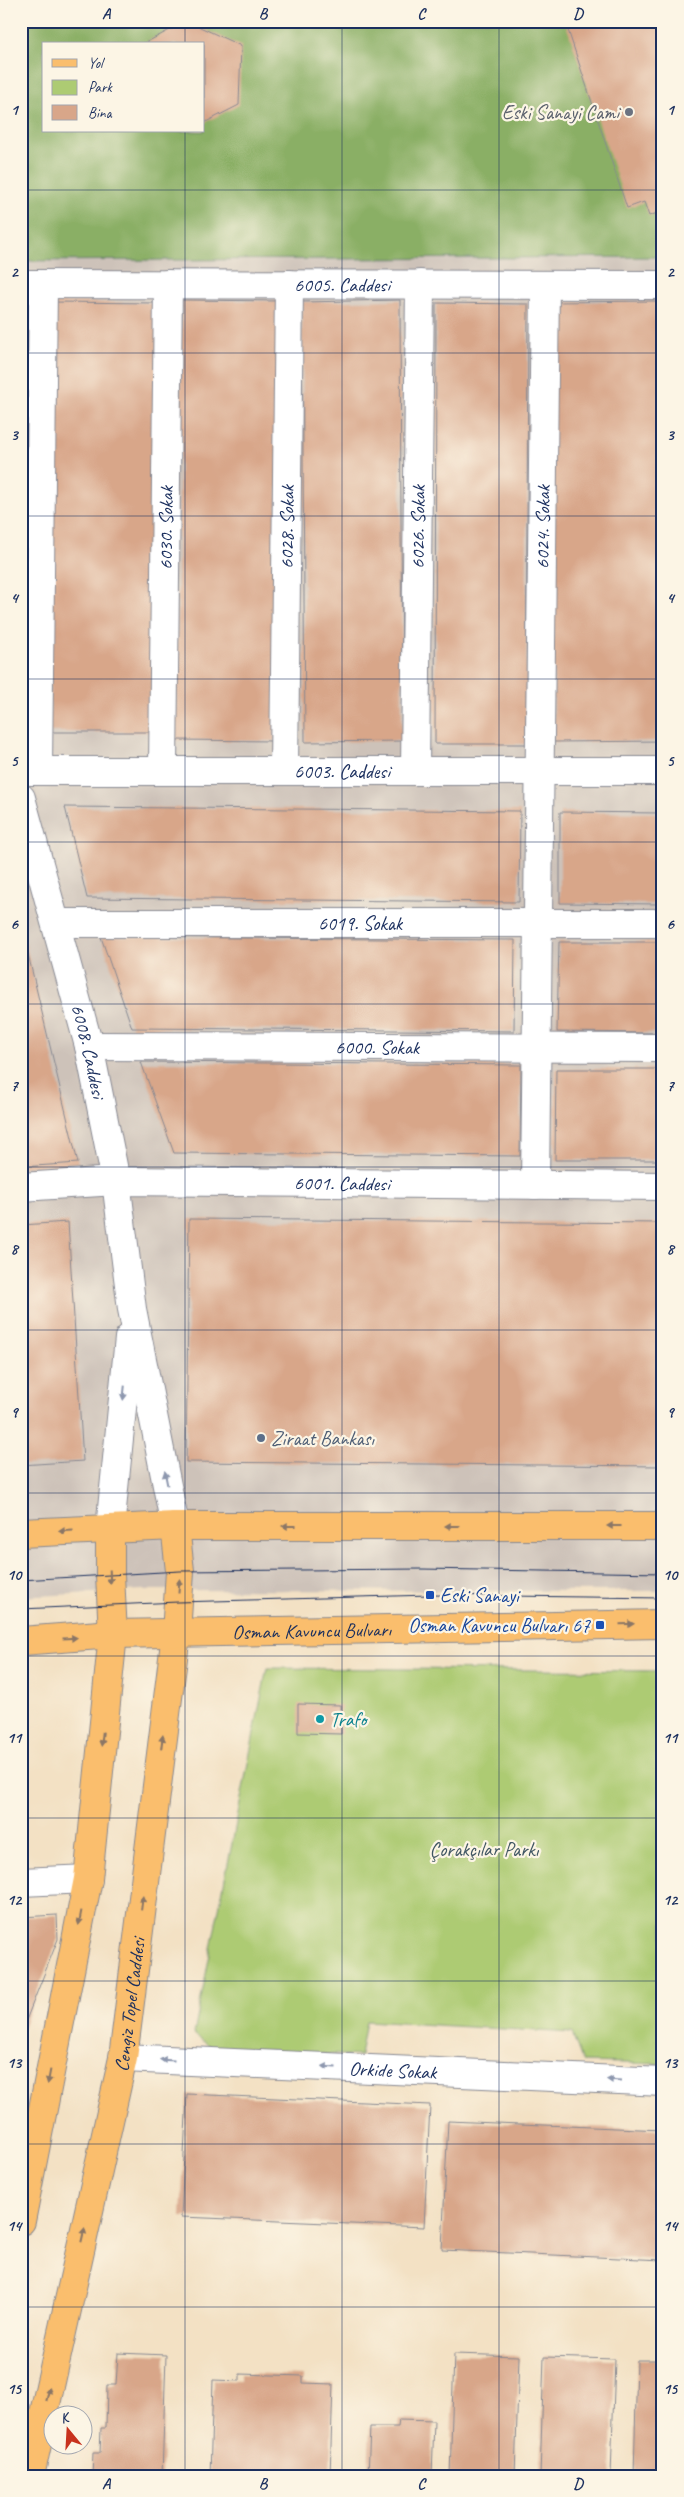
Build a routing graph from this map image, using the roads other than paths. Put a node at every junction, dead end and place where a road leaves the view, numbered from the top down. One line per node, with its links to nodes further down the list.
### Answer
1 (32, 284): 2 (street, 6005. Caddesi); 8 (street)
2 (168, 284): 3 (street, 6005. Caddesi); 7 (street, 6030. Sokak)
3 (290, 284): 4 (street, 6005. Caddesi); 9 (street, 6028. Sokak)
4 (420, 284): 5 (street, 6005. Caddesi); 10 (street, 6026. Sokak)
5 (545, 285): 6 (street, 6005. Caddesi); 11 (street, 6024. Sokak)
6 (663, 285)
7 (163, 770): 8 (street, 6003. Caddesi); 9 (street, 6003. Caddesi)
8 (30, 771)
9 (284, 771): 10 (street, 6003. Caddesi)
10 (415, 771): 11 (street, 6003. Caddesi)
11 (540, 771): 12 (street, 6003. Caddesi); 14 (street, 6024. Sokak)
12 (663, 771)
13 (21, 798): 15 (street, 6008. Caddesi)
14 (538, 922): 15 (street, 6019. Sokak); 16 (street, 6019. Sokak); 18 (street, 6024. Sokak)
15 (56, 923): 17 (street, 6008. Caddesi)
16 (663, 923)
17 (90, 1046): 18 (street, 6000. Sokak); 20 (street, 6008. Caddesi)
18 (537, 1048): 19 (street, 6000. Sokak); 21 (street, 6024. Sokak)
19 (663, 1048)
20 (116, 1181): 21 (street, 6001. Caddesi); 23 (street, 6001. Caddesi); 24 (street, 6008. Caddesi)
21 (535, 1185): 22 (street, 6001. Caddesi)
22 (663, 1186)
23 (21, 1188)
24 (132, 1309): 25 (street, one-way to 24); 27 (street, one-way to 27)
25 (176, 1526): 26 (main road, one-way to 25); 27 (main road); 31 (main road, Cengiz Topel Caddesi, one-way to 25)
26 (663, 1526)
27 (110, 1529): 28 (main road, one-way to 28); 30 (main road, one-way to 30)
28 (21, 1534)
29 (663, 1624): 31 (main road, Osman Kavuncu Bulvarı, one-way to 29)
30 (113, 1634): 31 (main road, Osman Kavuncu Bulvarı); 32 (main road, Osman Kavuncu Bulvarı, one-way to 30); 33 (main road, one-way to 33)
31 (176, 1634): 35 (main road, Cengiz Topel Caddesi, one-way to 31)
32 (21, 1641)
33 (88, 1879): 34 (street); 37 (main road, one-way to 37)
34 (21, 1882)
35 (123, 2058): 36 (street, Orkide Sokak, one-way to 35); 38 (main road, Cengiz Topel Caddesi, one-way to 35)
36 (663, 2082)
37 (21, 2221)
38 (30, 2476)

